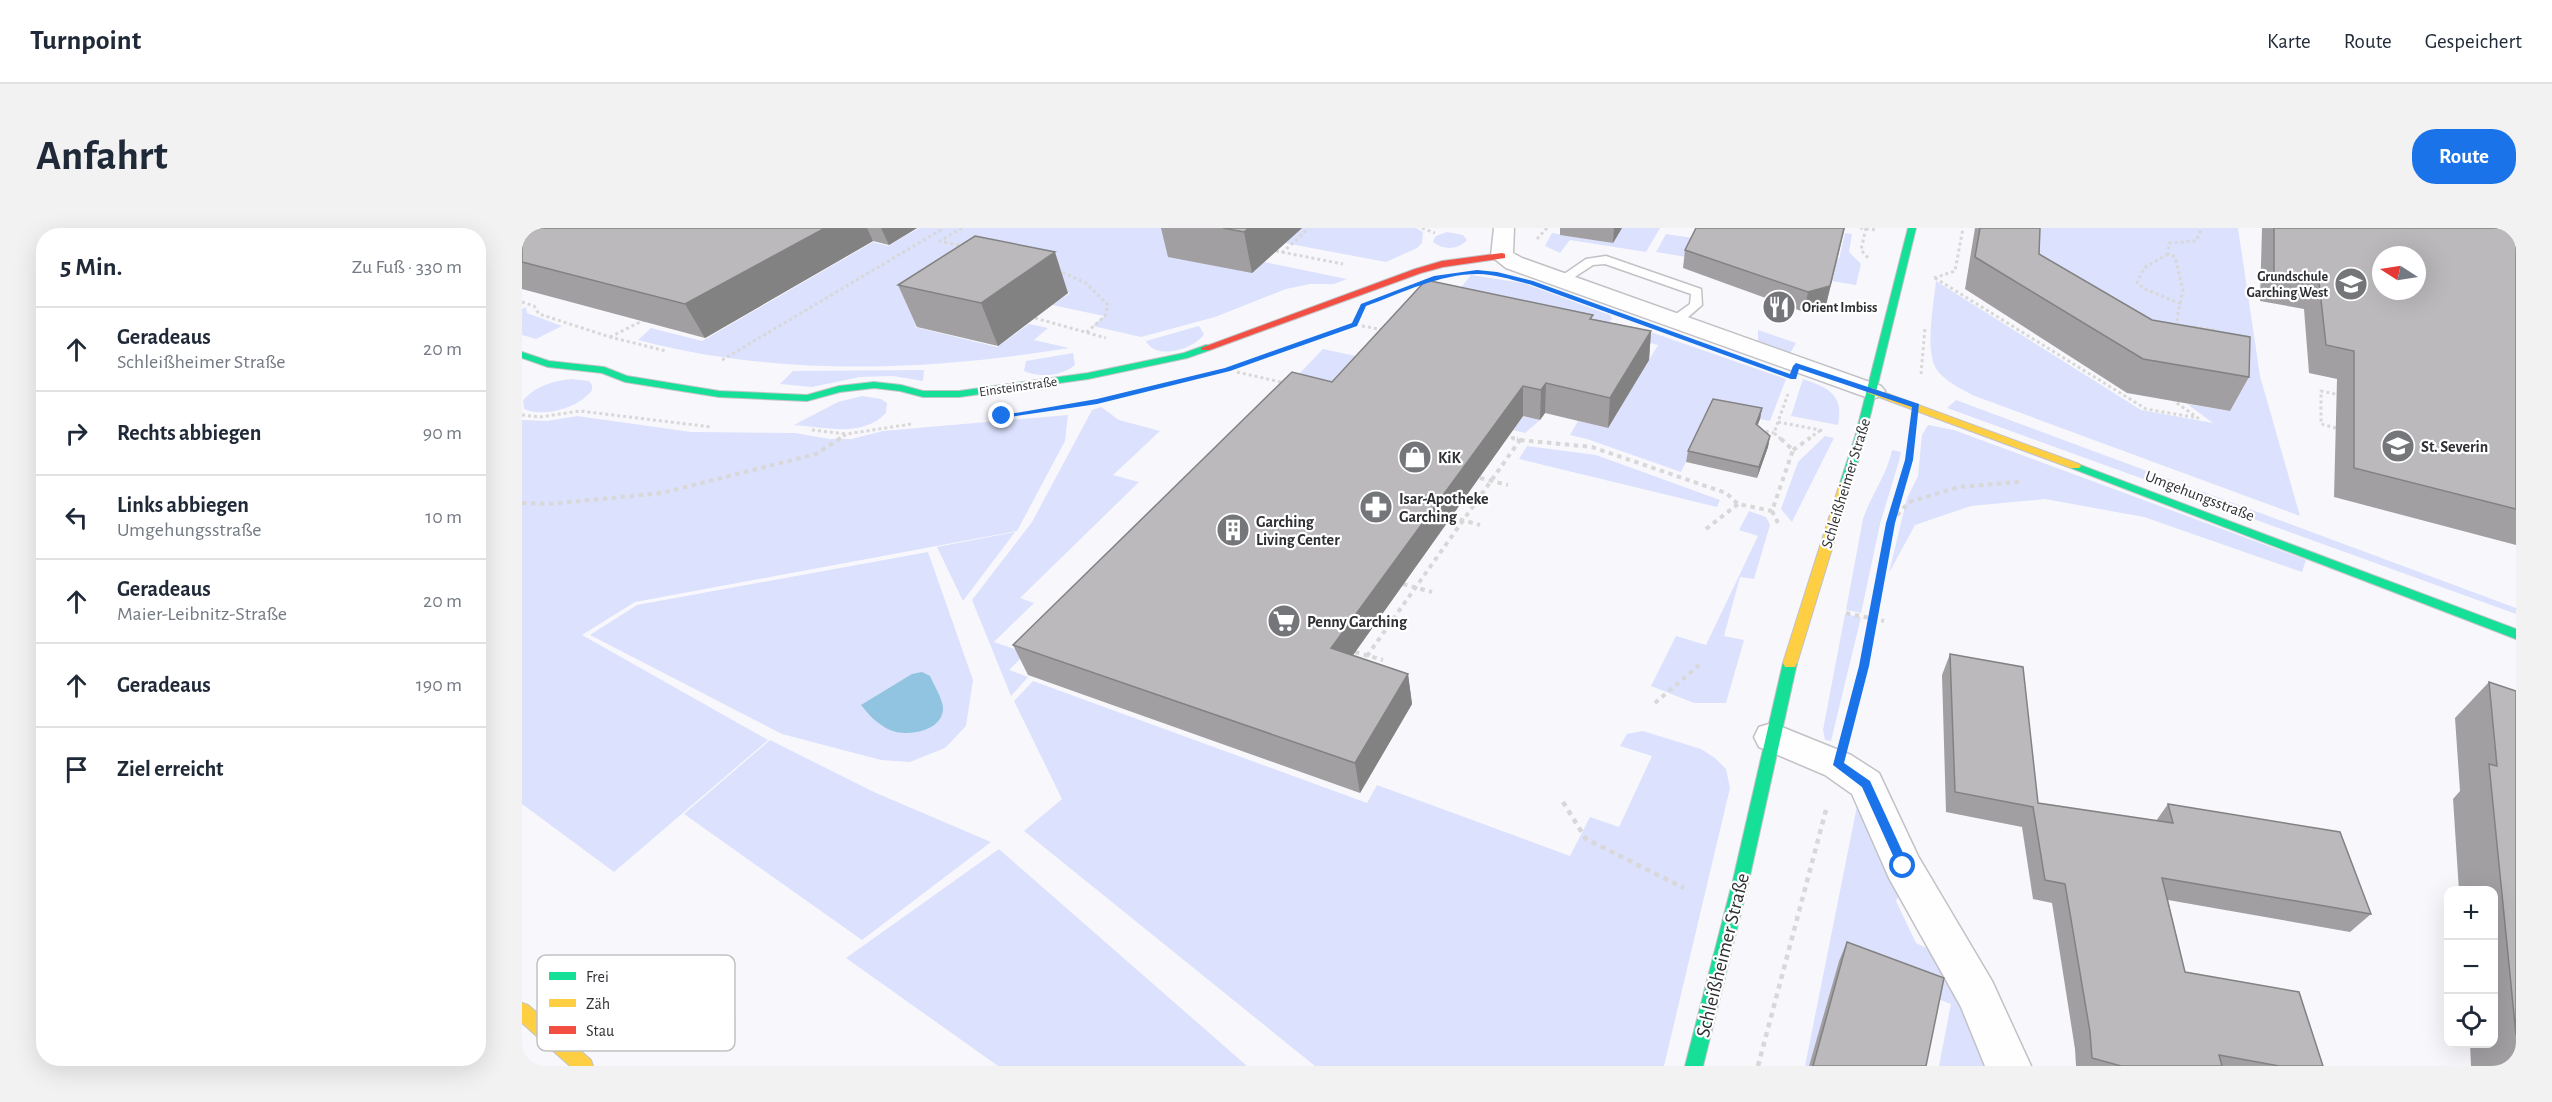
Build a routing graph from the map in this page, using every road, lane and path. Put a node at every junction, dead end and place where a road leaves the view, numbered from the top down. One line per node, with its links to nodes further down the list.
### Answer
1 (944, 228): 31 (path)
2 (962, 228): 12 (path)
3 (1309, 228): 13 (path)
4 (1422, 228): 11 (path)
5 (1547, 228): 10 (path)
6 (1912, 228): 37 (main road, Schleißheimer Straße)
7 (1963, 228): 39 (path)
8 (2202, 228): 14 (path)
9 (1502, 229): 15 (street)
10 (1544, 232)
11 (1435, 233)
12 (962, 246)
13 (1282, 253)
14 (2168, 254): 19 (path); 19 (path)
15 (1502, 256): 17 (street); 34 (main road, Einsteinstraße)
16 (1049, 268): 26 (path)
17 (1560, 281): 23 (street); 23 (lane)
18 (522, 302): 27 (path)
19 (2181, 304): 28 (path)
20 (1035, 318): 26 (path)
21 (646, 319): 27 (path)
22 (1926, 319): 40 (path)
23 (1674, 322): 33 (street)
24 (1354, 324): 25 (path)
25 (1385, 330)
26 (1086, 333): 34 (path)
27 (610, 337): 29 (path); 32 (path)
28 (2198, 340): 28 (path)
29 (668, 351)
30 (522, 355): 32 (main road, Einsteinstraße)
31 (733, 362)
32 (548, 364): 34 (main road, Einsteinstraße)
33 (1796, 366): 37 (street); 41 (path)
34 (1133, 367)
35 (1228, 369): 36 (path)
36 (1294, 385)
37 (1872, 391): 40 (main road, Umgehungsstraße); 73 (main road, Schleißheimer Straße)
38 (2344, 396): 43 (path)
39 (2174, 401)
40 (1916, 406): 61 (path); 67 (main road, Umgehungsstraße)
41 (1778, 422): 45 (path); 47 (path)
42 (921, 423): 55 (path)
43 (2336, 428)
44 (1756, 429): 47 (path)
45 (1821, 430): 46 (path); 50 (path)
46 (1831, 432)
47 (1774, 433): 50 (path)
48 (1498, 434): 49 (path)
49 (1521, 440): 52 (path); 56 (path)
50 (1793, 450): 57 (path)
51 (1480, 478): 52 (path)
52 (1491, 481): 54 (path); 59 (path)
53 (2028, 483): 61 (path)
54 (1508, 485)
55 (522, 503)
56 (1738, 504): 57 (path); 63 (path)
57 (1772, 511): 60 (path)
58 (1451, 518): 59 (path)
59 (1463, 520): 62 (path); 65 (path)
60 (1778, 523)
61 (1890, 523): 74 (path)
62 (1480, 525)
63 (1706, 529)
64 (1403, 584): 65 (path)
65 (1416, 587): 66 (path); 69 (path)
66 (1432, 592)
67 (2516, 634)
68 (1355, 652): 69 (path)
69 (1367, 656): 70 (path)
70 (1383, 660)
71 (1699, 665): 72 (path)
72 (1654, 703)
73 (1772, 737): 74 (street); 81 (main road, Schleißheimer Straße)
74 (1838, 765): 82 (path); 83 (street)
75 (1563, 801): 76 (path)
76 (1684, 888)
77 (522, 1011): 78 (main road)
78 (537, 1024)
79 (567, 1051): 80 (main road)
80 (584, 1066)
81 (1694, 1066)
82 (1758, 1066)
83 (2008, 1066)

